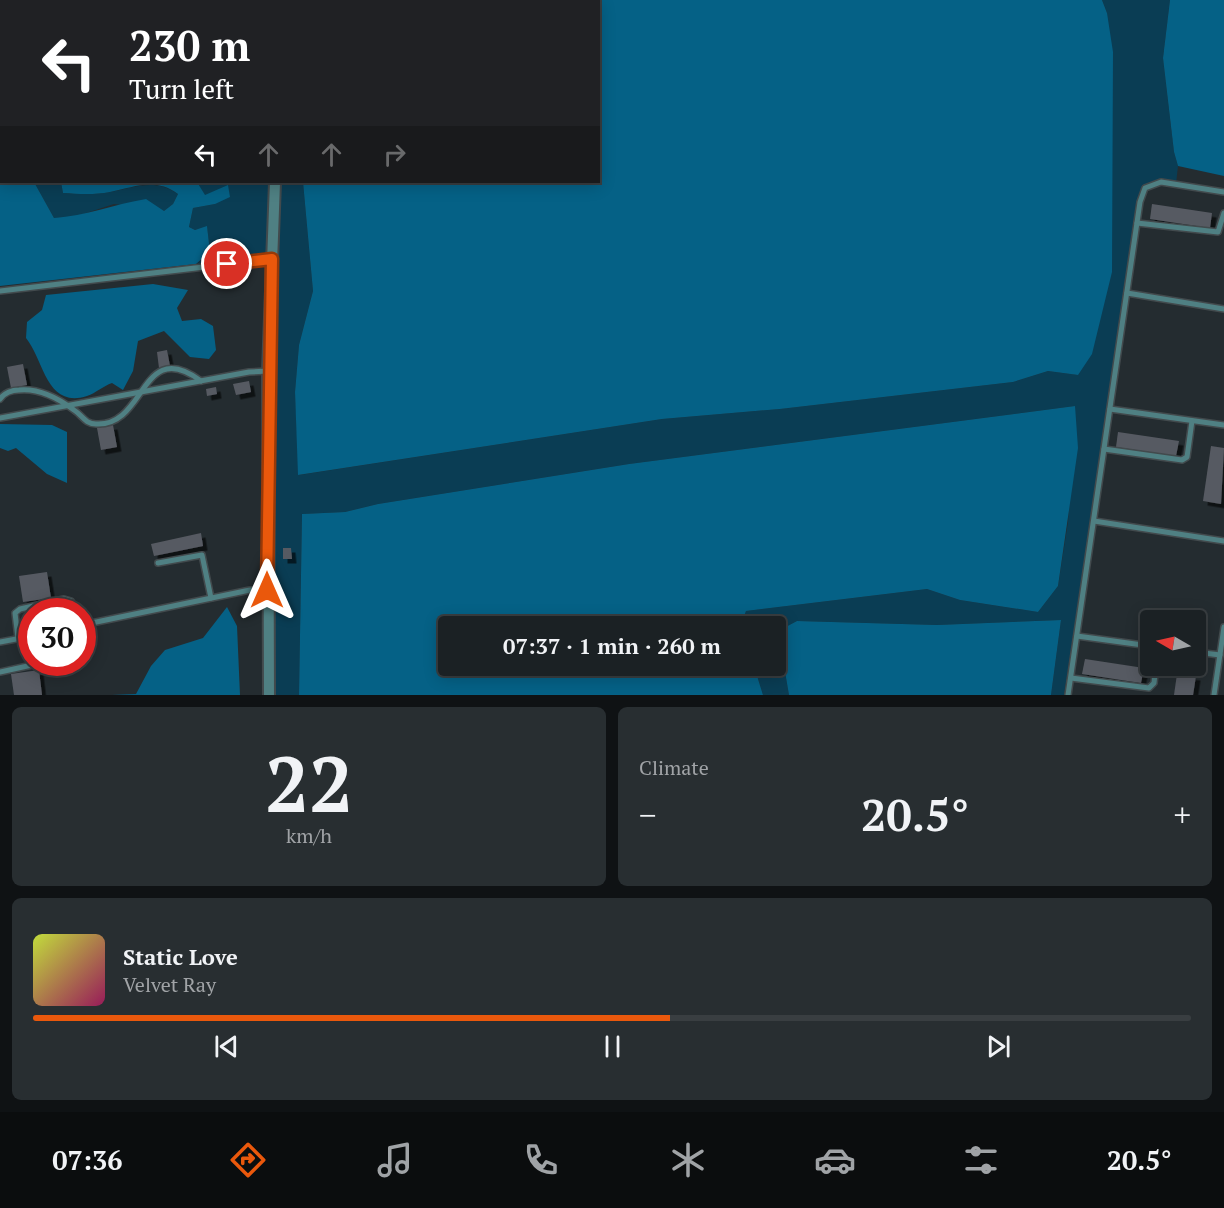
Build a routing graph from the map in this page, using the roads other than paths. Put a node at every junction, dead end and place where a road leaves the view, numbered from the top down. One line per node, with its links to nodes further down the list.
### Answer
1 (274, 183): 5 (street)
2 (1224, 192): 4 (lane)
3 (1224, 213): 4 (lane)
4 (1137, 223): 7 (lane)
5 (272, 259): 6 (lane); 9 (street)
6 (0, 291)
7 (1127, 293): 8 (lane); 14 (lane)
8 (1224, 309)
9 (268, 371): 10 (lane); 22 (street)
10 (201, 381): 11 (lane); 11 (lane)
11 (141, 392): 13 (lane); 13 (lane)
12 (0, 399): 13 (lane)
13 (67, 405): 15 (lane)
14 (1110, 409): 16 (lane); 18 (lane)
15 (0, 418)
16 (1192, 421): 17 (lane); 18 (lane)
17 (1224, 425)
18 (1104, 449): 19 (lane)
19 (1094, 521): 20 (lane); 27 (lane)
20 (1224, 541)
21 (158, 563): 23 (lane)
22 (267, 590): 23 (lane); 37 (street)
23 (211, 598): 25 (lane)
24 (18, 611): 28 (lane)
25 (96, 622)
26 (1224, 627): 32 (lane)
27 (1077, 636): 30 (lane); 36 (lane)
28 (18, 638): 29 (lane)
29 (0, 642)
30 (1140, 645)
31 (1206, 654): 32 (lane)
32 (1221, 658): 39 (lane)
33 (18, 668): 34 (lane)
34 (0, 672)
35 (1155, 676): 36 (lane)
36 (1071, 678): 38 (lane)
37 (269, 695)
38 (1068, 695)
39 (1214, 695)

